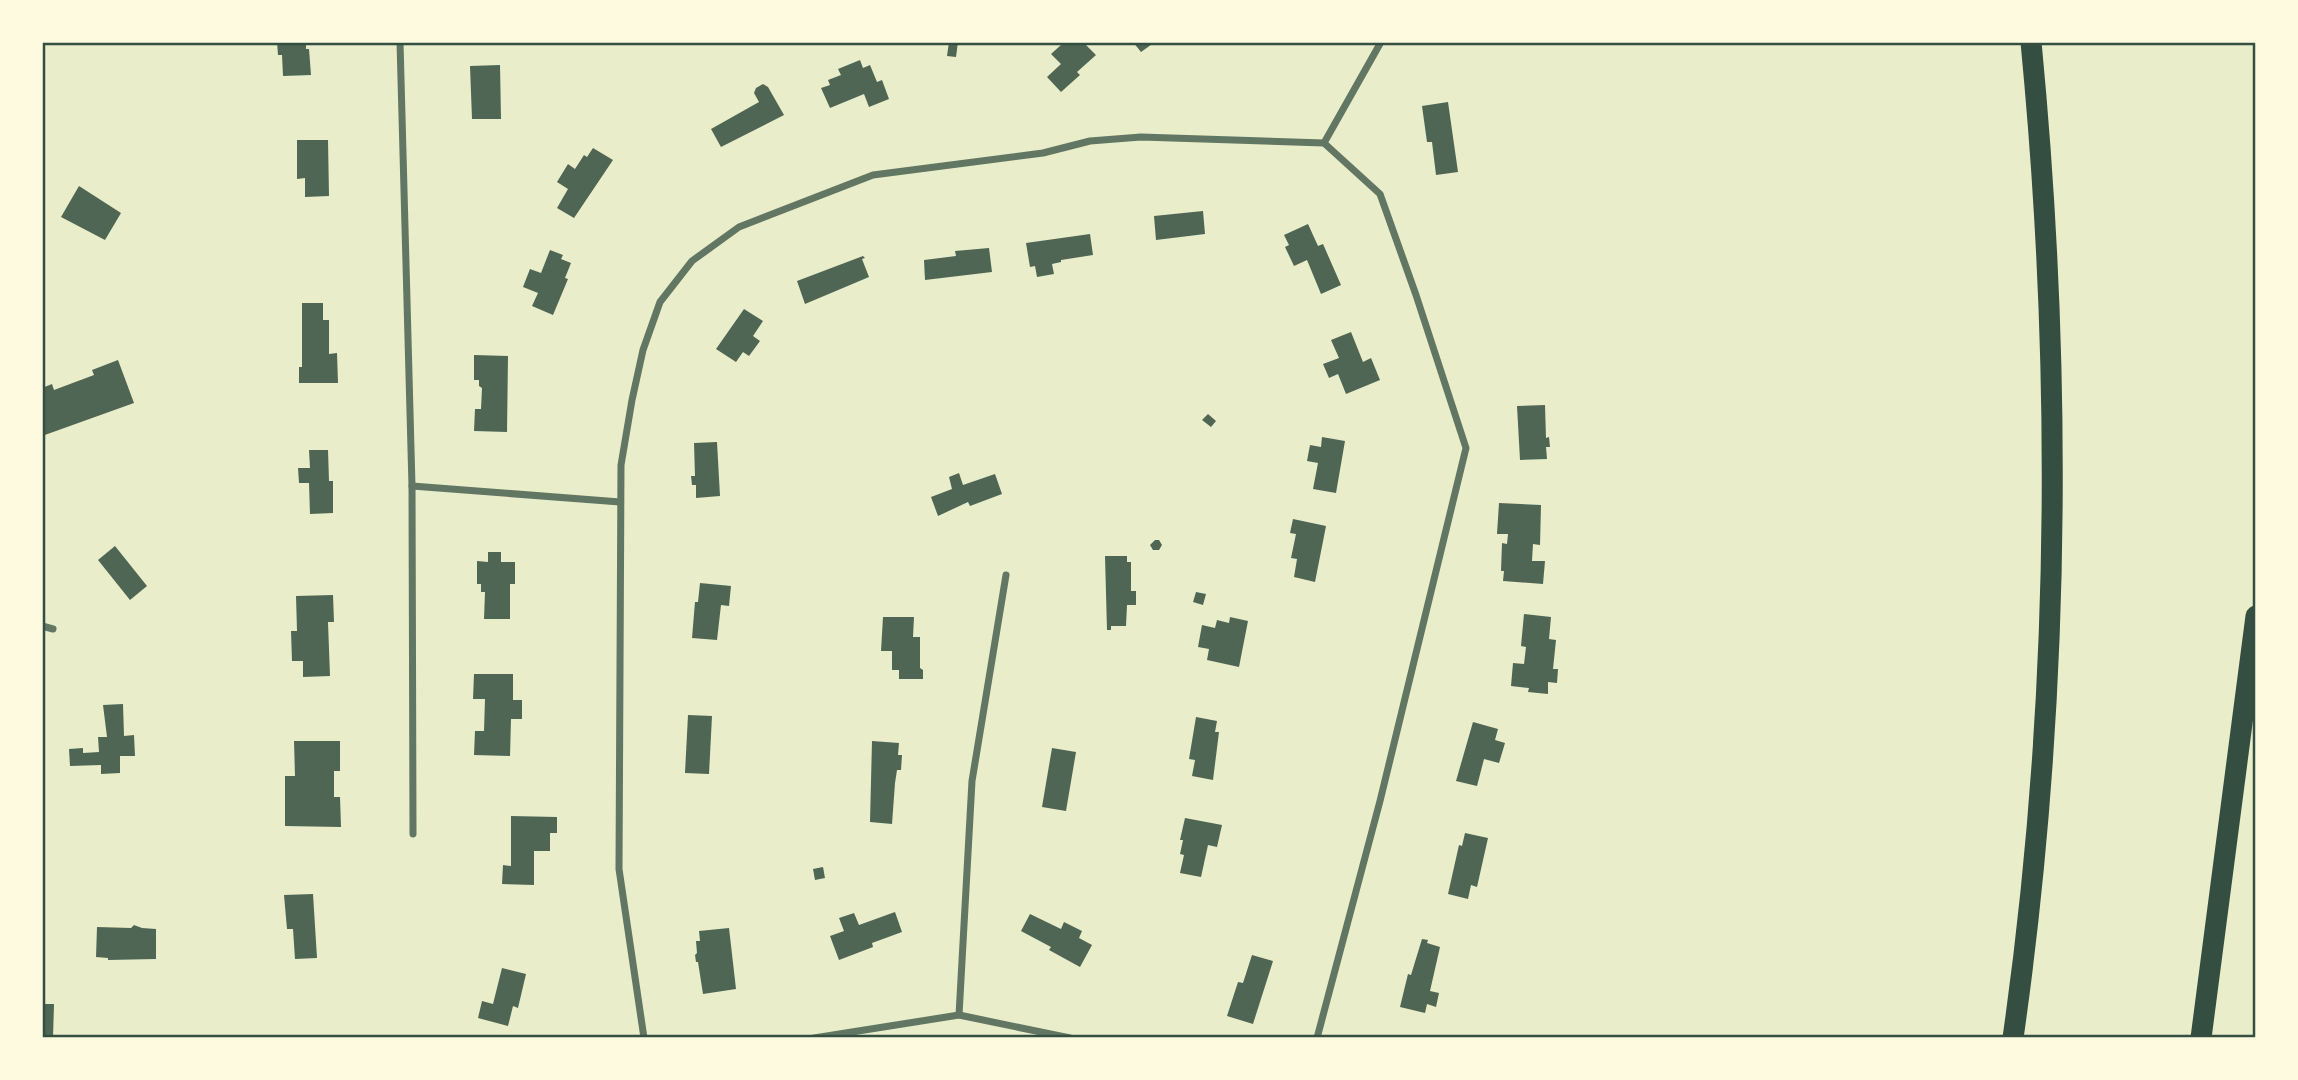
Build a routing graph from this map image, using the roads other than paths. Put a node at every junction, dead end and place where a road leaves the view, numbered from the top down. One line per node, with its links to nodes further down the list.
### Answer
1 (400, 42): 5 (street)
2 (1381, 42): 4 (street)
3 (2031, 42): 17 (highway)
4 (1324, 143): 6 (street); 16 (street)
5 (412, 486): 6 (street); 11 (street)
6 (620, 502): 13 (street)
7 (1006, 575): 12 (street)
8 (2256, 616): 18 (highway)
9 (42, 626): 10 (street)
10 (53, 629)
11 (413, 834)
12 (959, 1015): 14 (street); 15 (street)
13 (644, 1038)
14 (814, 1038)
15 (1070, 1038)
16 (1317, 1038)
17 (2013, 1038)
18 (2201, 1038)

